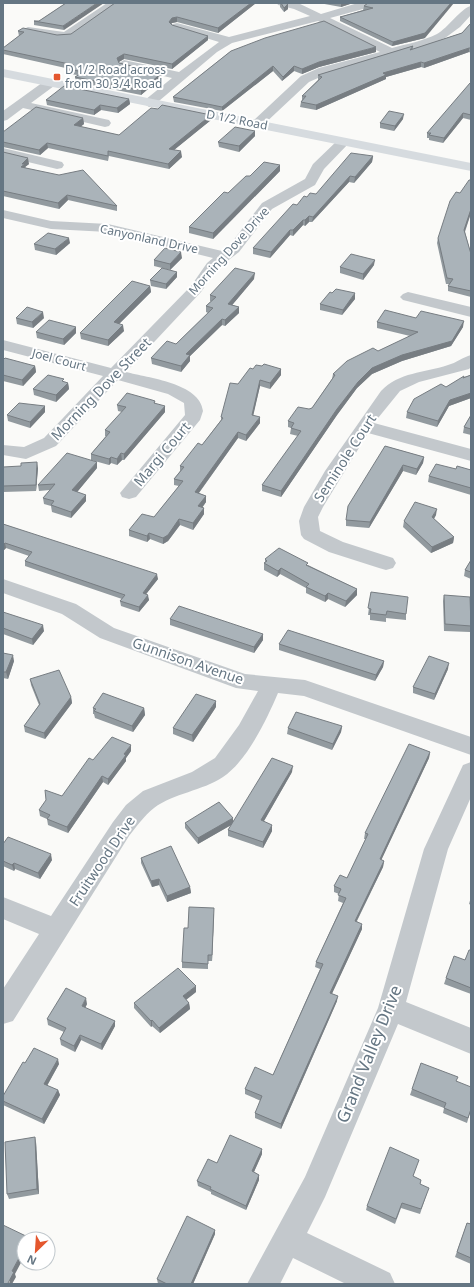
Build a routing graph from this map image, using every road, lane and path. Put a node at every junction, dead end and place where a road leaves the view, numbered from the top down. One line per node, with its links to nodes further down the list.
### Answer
1 (114, 3): 7 (street)
2 (282, 3): 5 (street)
3 (366, 3): 5 (street)
4 (471, 8): 9 (street)
5 (322, 17): 8 (street); 9 (street)
6 (177, 26): 8 (street)
7 (28, 29)
8 (228, 41): 12 (street)
9 (390, 52): 17 (street)
10 (124, 64): 12 (street)
11 (3, 73): 13 (main road, D 1/2 Road)
12 (182, 76): 14 (street)
13 (50, 83): 14 (main road, D 1/2 Road); 15 (street)
14 (150, 102): 17 (main road, D 1/2 Road)
15 (9, 111): 16 (street)
16 (105, 123)
17 (257, 124): 18 (main road, D 1/2 Road)
18 (344, 142): 21 (main road, D 1/2 Road); 23 (street, Morning Dove Drive)
19 (3, 152): 20 (street)
20 (57, 165)
21 (471, 167)
22 (3, 214): 23 (street, Canyonland Drive)
23 (225, 256): 26 (street, Morning Dove Drive)
24 (408, 298): 25 (street)
25 (471, 312)
26 (169, 316): 29 (street, Morning Dove Street)
27 (3, 345): 29 (street, Joel Court)
28 (471, 360): 30 (street, Seminole Court)
29 (114, 375): 31 (street, Morning Dove Street); 33 (street, Margi Court)
30 (364, 426): 32 (street); 34 (street, Seminole Court)
31 (3, 450)
32 (471, 455)
33 (129, 493)
34 (386, 563)
35 (3, 586): 36 (street, Gunnison Avenue)
36 (270, 685): 37 (street, Gunnison Avenue); 40 (street, Fruitwood Drive)
37 (471, 746)
38 (471, 771): 41 (street, Grand Valley Drive)
39 (3, 908): 40 (street)
40 (56, 930): 42 (street, Fruitwood Drive)
41 (391, 1008): 43 (street); 44 (street, Grand Valley Drive)
42 (3, 1012)
43 (471, 1041)
44 (287, 1239): 45 (street, Grand Valley Drive); 46 (street)
45 (263, 1284)
46 (379, 1284)

